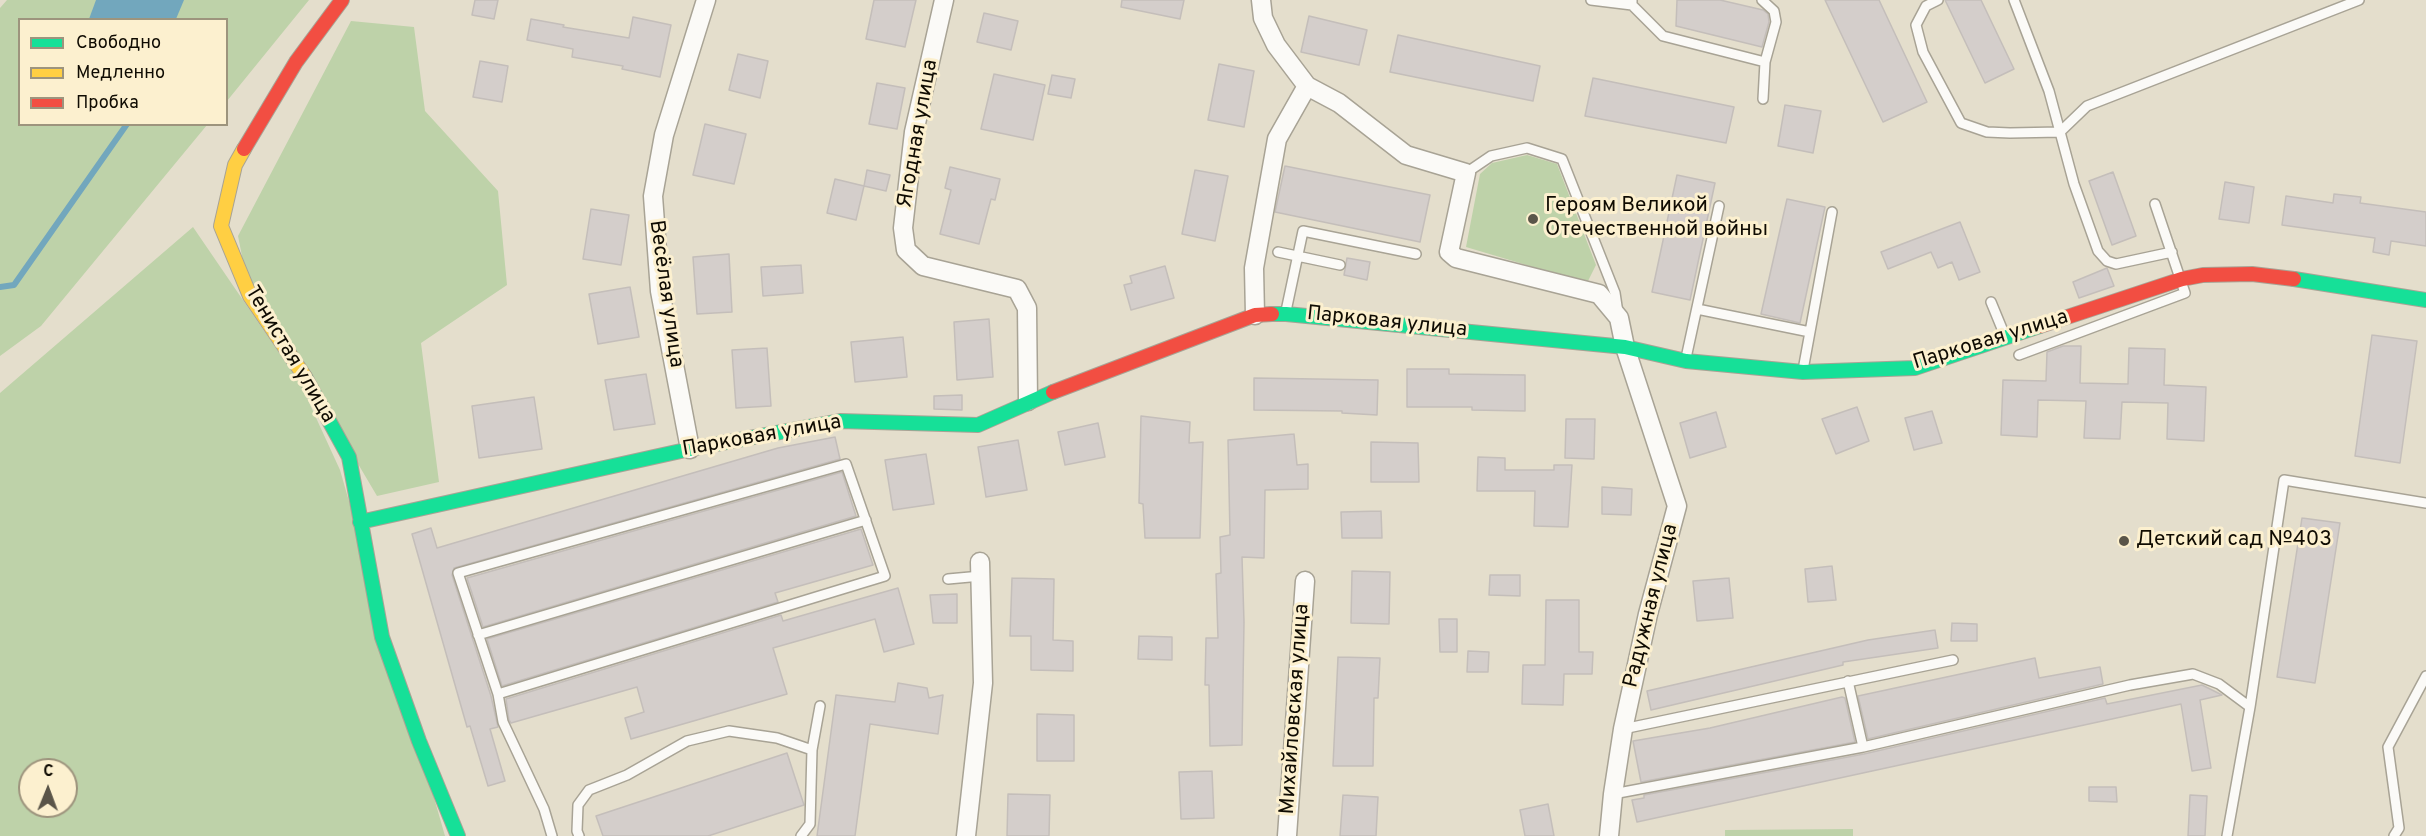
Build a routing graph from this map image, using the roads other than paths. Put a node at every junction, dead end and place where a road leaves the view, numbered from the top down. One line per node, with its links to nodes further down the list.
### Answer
1 (342, 0): 41 (street, Тенистая улица)
2 (706, 0): 38 (street, Весёлая улица)
3 (944, 0): 37 (street, Ягодная улица)
4 (1261, 0): 12 (street)
5 (1591, 0): 10 (lane)
6 (1762, 0): 11 (lane)
7 (1938, 0): 14 (lane)
8 (2014, 0): 14 (lane)
9 (2359, 0): 14 (lane)
10 (1632, 3): 11 (lane)
11 (1765, 62): 13 (lane)
12 (1307, 86): 15 (street); 29 (street)
13 (1763, 99)
14 (2060, 132): 20 (lane)
15 (1466, 173): 30 (street); 30 (lane)
16 (2156, 204): 20 (lane)
17 (1719, 206): 27 (lane)
18 (1832, 213): 31 (lane)
19 (1278, 252): 22 (lane)
20 (2172, 252): 24 (lane)
21 (1416, 254): 22 (lane)
22 (1298, 257): 23 (lane); 28 (lane)
23 (1340, 265)
24 (2182, 279): 25 (street, Парковая улица); 32 (street, Парковая улица); 34 (lane)
25 (2426, 300)
26 (1991, 302): 32 (lane)
27 (1697, 309): 31 (lane); 35 (lane)
28 (1286, 314): 29 (street, Парковая улица); 33 (street, Парковая улица)
29 (1255, 315): 37 (street, Парковая улица)
30 (1619, 318): 33 (street, Радужная улица)
31 (1810, 333): 36 (lane)
32 (2005, 338): 36 (street, Парковая улица)
33 (1625, 347): 35 (street, Парковая улица); 52 (street, Радужная улица)
34 (2019, 355)
35 (1686, 361): 36 (street, Парковая улица)
36 (1803, 372)
37 (1028, 401): 38 (street, Парковая улица)
38 (690, 449): 41 (street, Парковая улица)
39 (2426, 503): 51 (lane)
40 (867, 520): 45 (lane); 45 (lane); 49 (lane)
41 (360, 522): 56 (street, Тенистая улица)
42 (981, 569): 43 (lane); 60 (street)
43 (948, 579)
44 (1305, 581): 61 (street, Михайловская улица)
45 (478, 634): 49 (lane)
46 (1953, 660): 48 (lane)
47 (2426, 676): 64 (lane)
48 (1848, 681): 52 (lane); 53 (lane)
49 (498, 694): 57 (lane)
50 (820, 706): 54 (lane)
51 (2250, 707): 53 (lane); 63 (lane)
52 (1623, 729): 55 (street, Радужная улица)
53 (1863, 747): 55 (lane)
54 (812, 750): 58 (lane); 59 (lane)
55 (1613, 794): 62 (street, Радужная улица)
56 (458, 836)
57 (552, 836)
58 (579, 836)
59 (801, 836)
60 (966, 836)
61 (1287, 836)
62 (1609, 836)
63 (2227, 836)
64 (2394, 836)

